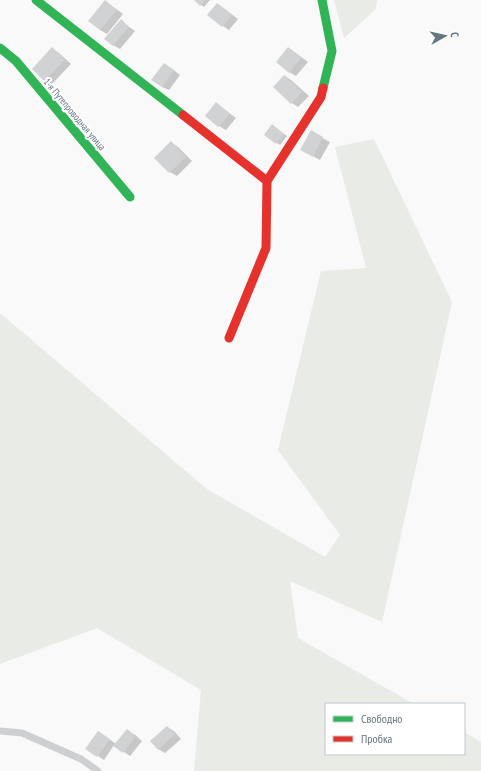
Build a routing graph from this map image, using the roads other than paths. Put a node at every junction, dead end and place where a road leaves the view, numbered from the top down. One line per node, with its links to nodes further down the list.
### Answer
1 (36, 0): 4 (street)
2 (322, 0): 4 (street)
3 (0, 48): 5 (street, 1-я Путепроводная улица)
4 (267, 181): 6 (street)
5 (130, 197)
6 (229, 338)
7 (0, 731): 8 (lane)
8 (98, 771)

